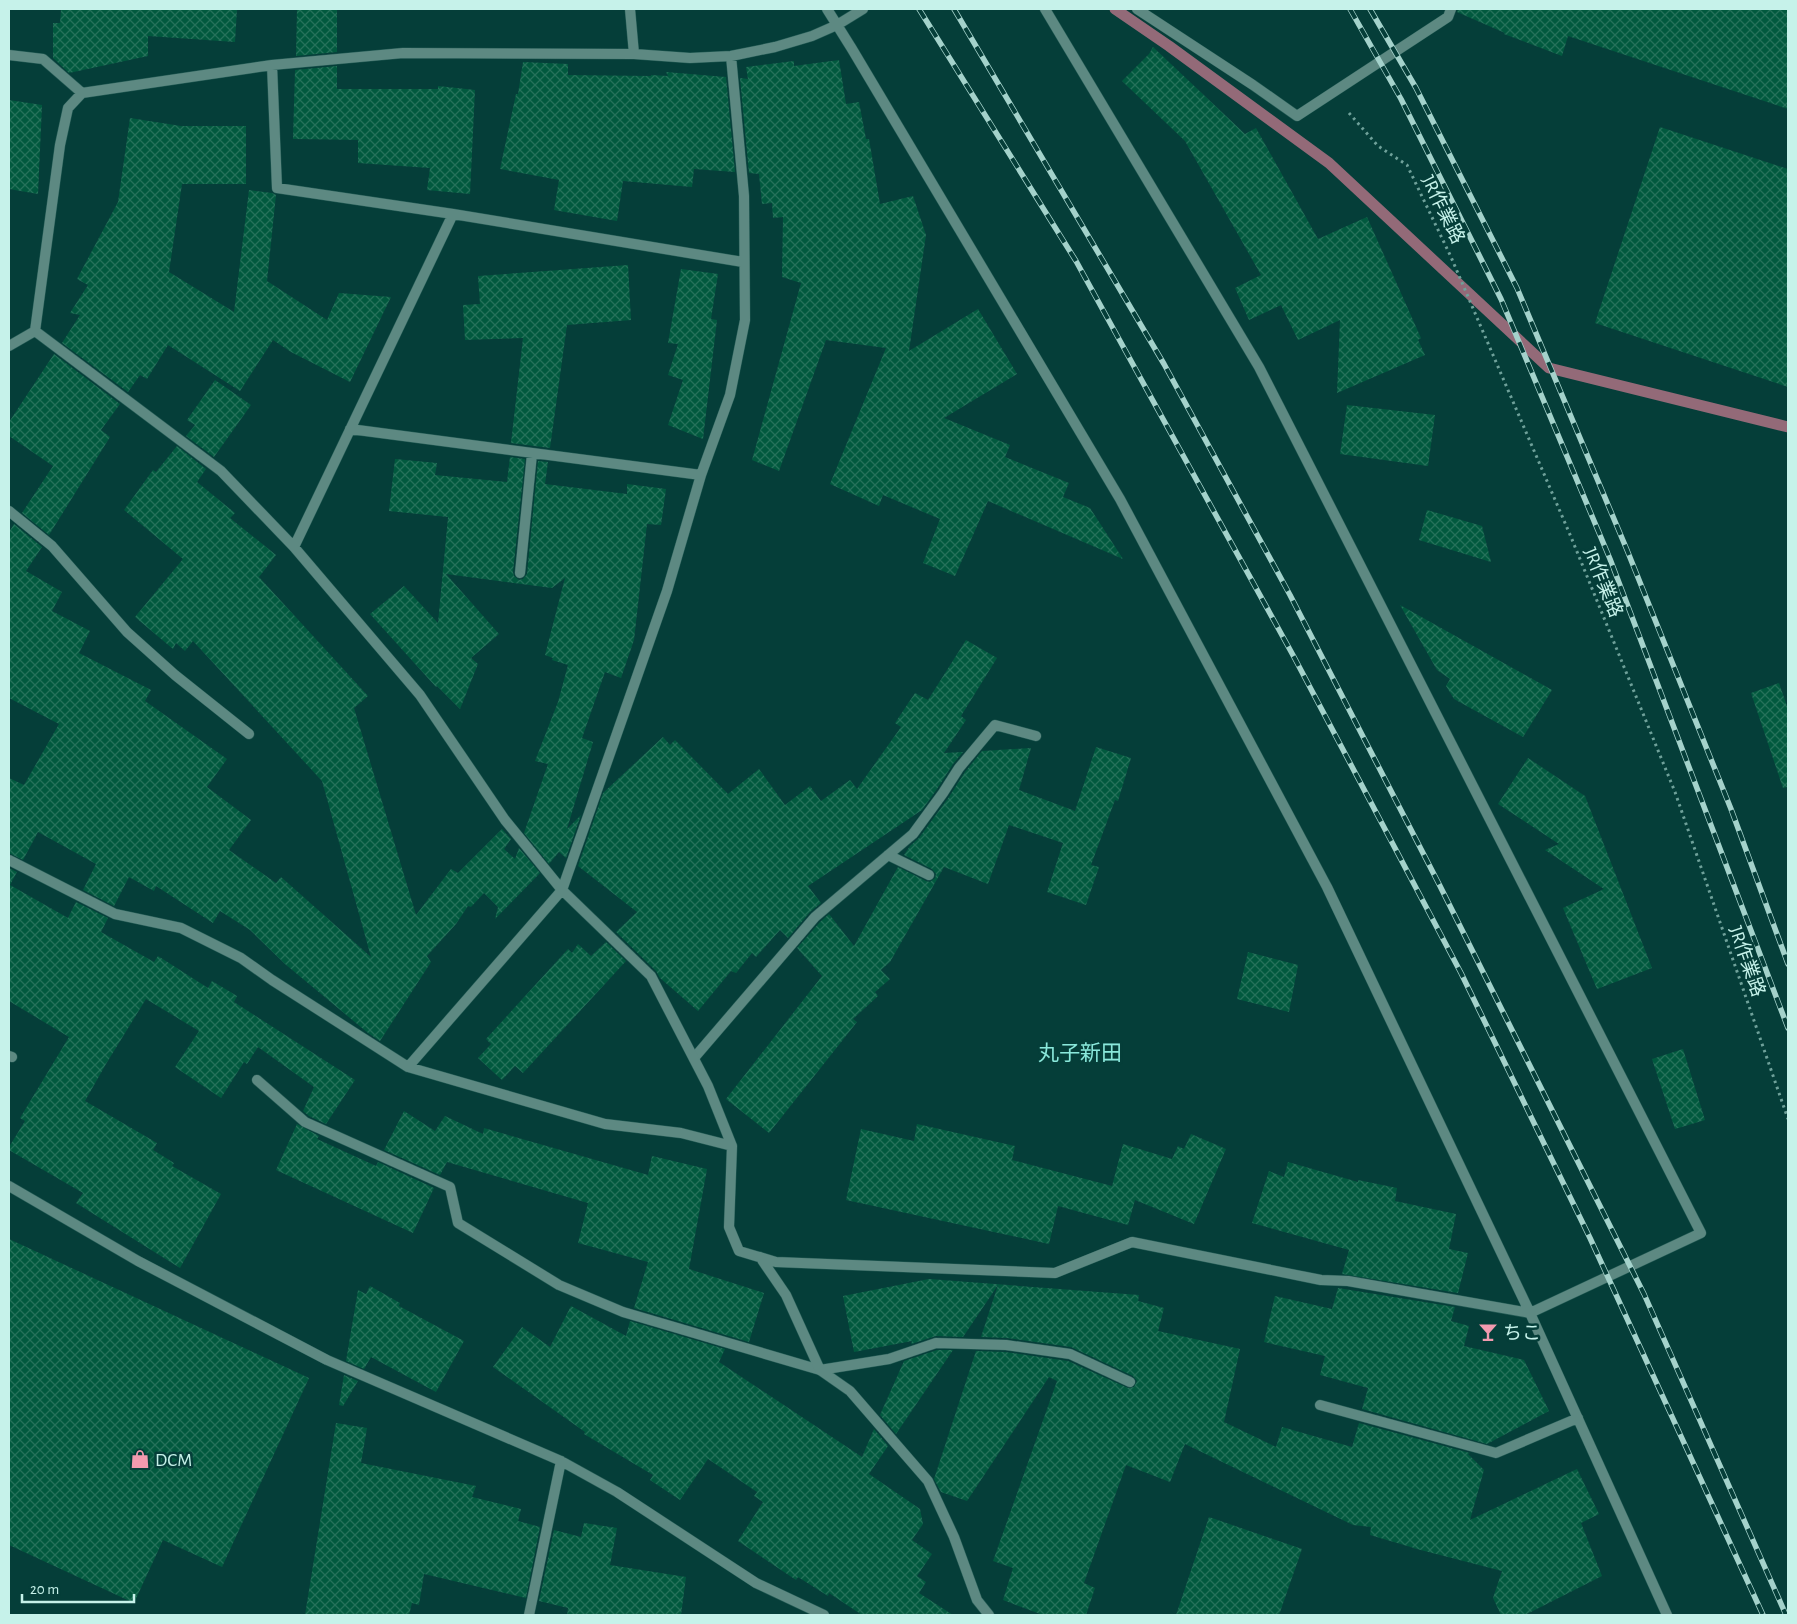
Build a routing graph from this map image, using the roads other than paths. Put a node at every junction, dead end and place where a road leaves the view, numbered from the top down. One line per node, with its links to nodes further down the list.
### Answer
1 (630, 9): 8 (street)
2 (826, 9): 7 (street)
3 (863, 9): 7 (street)
4 (1045, 9): 35 (street)
5 (1136, 9): 6 (street)
6 (1451, 9)
7 (837, 25): 10 (street); 35 (street)
8 (634, 54): 10 (street); 11 (street)
9 (9, 55): 12 (street)
10 (731, 56): 14 (street)
11 (272, 65): 12 (street); 13 (street)
12 (82, 93): 15 (street)
13 (453, 214): 14 (street); 17 (street)
14 (744, 262): 19 (street)
15 (36, 331): 16 (street); 21 (street)
16 (9, 346)
17 (350, 429): 18 (street); 21 (street)
18 (532, 454): 19 (street); 22 (street)
19 (701, 475): 28 (street)
20 (9, 511): 23 (street)
21 (294, 548): 28 (street)
22 (520, 573)
23 (249, 734)
24 (1036, 736): 25 (street)
25 (888, 855): 27 (street); 29 (street)
26 (9, 860): 30 (street)
27 (929, 875)
28 (562, 890): 29 (street); 30 (street)
29 (694, 1058): 32 (street)
30 (408, 1067): 32 (street)
31 (257, 1080): 36 (street)
32 (732, 1146): 34 (street)
33 (9, 1186): 40 (street)
34 (760, 1257): 35 (street); 36 (street)
35 (1530, 1313): 39 (street)
36 (820, 1370): 37 (street); 43 (street)
37 (1130, 1382)
38 (1320, 1405): 39 (street)
39 (1578, 1418): 44 (street)
40 (561, 1461): 41 (street); 42 (street)
41 (529, 1615)
42 (824, 1615)
43 (989, 1615)
44 (1667, 1615)

